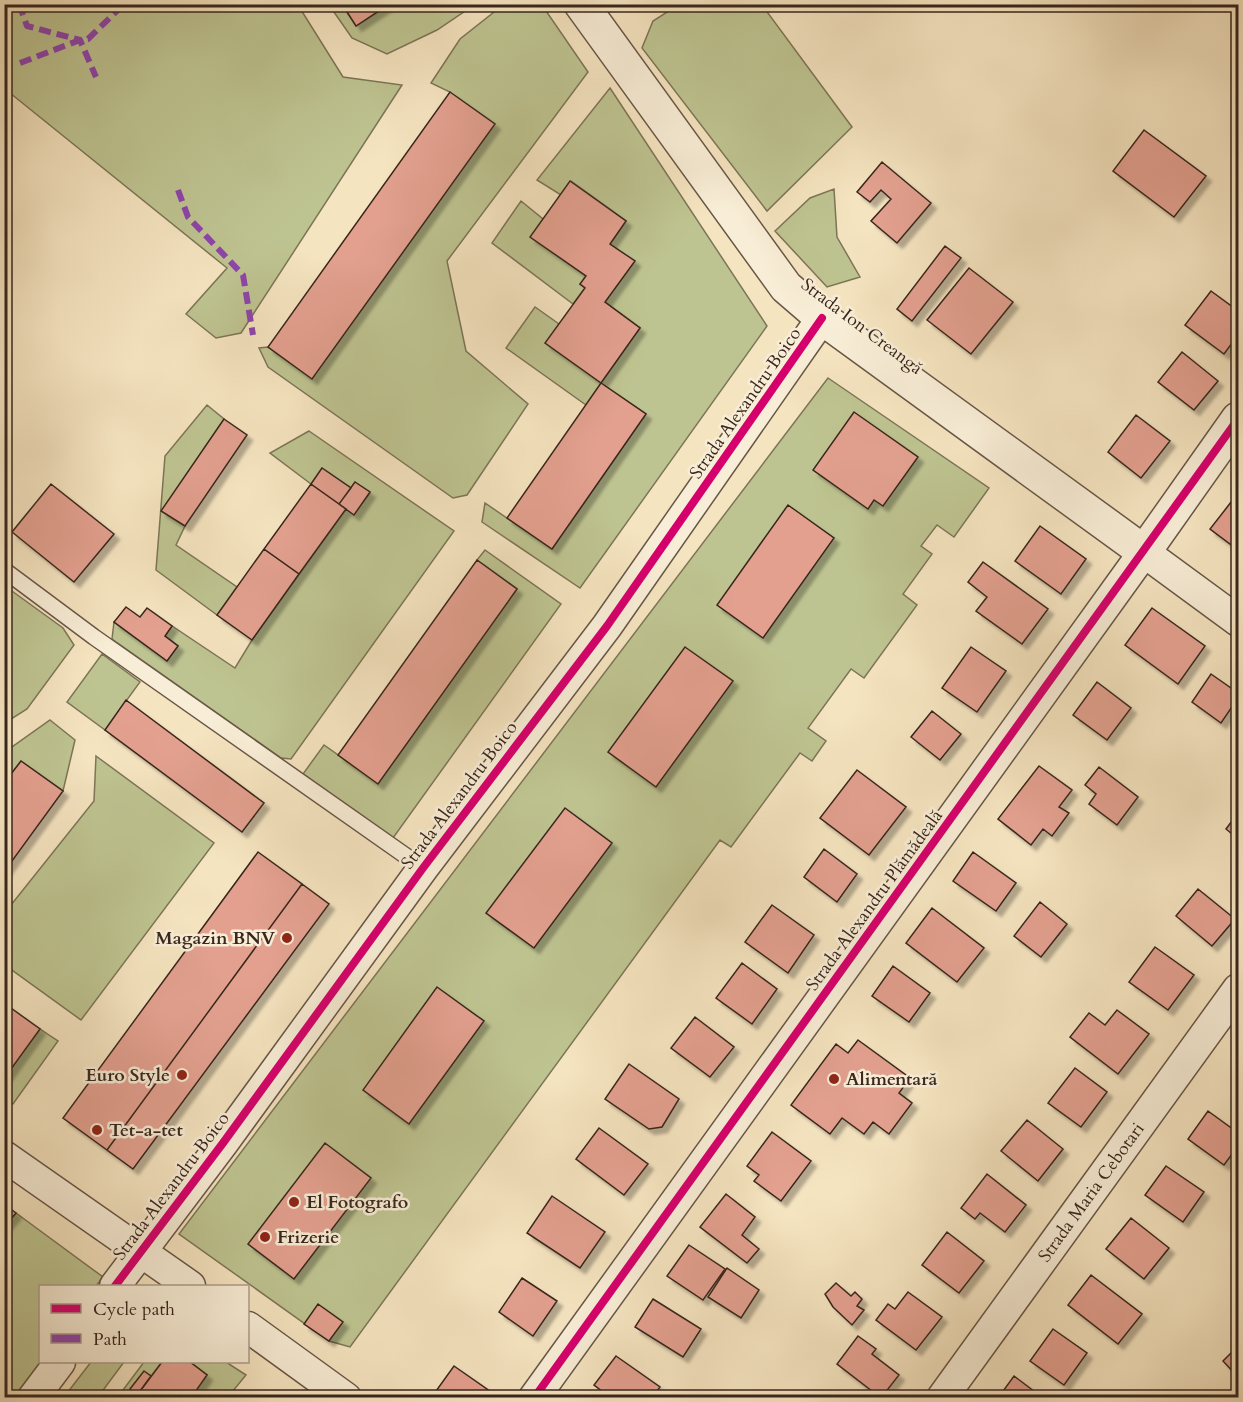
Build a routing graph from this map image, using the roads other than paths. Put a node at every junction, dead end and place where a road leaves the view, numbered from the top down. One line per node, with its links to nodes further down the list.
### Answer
1 (581, 4): 2 (street, Strada Ion Creangă)
2 (822, 318): 4 (street, Strada Ion Creangă); 7 (street, Strada Alexandru Boico)
3 (1239, 419): 4 (street, Strada Alexandru Plămădeală)
4 (1144, 552): 6 (street, Strada Ion Creangă); 17 (street, Strada Alexandru Plămădeală)
5 (4, 570): 7 (lane)
6 (1239, 621)
7 (423, 868): 10 (street, Strada Alexandru Boico)
8 (1239, 989): 18 (street, Strada Maria Cebotari)
9 (4, 1156): 10 (street)
10 (141, 1252): 11 (street, Strada Alexandru Boico); 12 (street)
11 (116, 1285)
12 (187, 1285)
13 (249, 1328): 16 (street)
14 (59, 1363): 15 (street)
15 (33, 1398)
16 (346, 1398)
17 (534, 1398)
18 (942, 1398)

